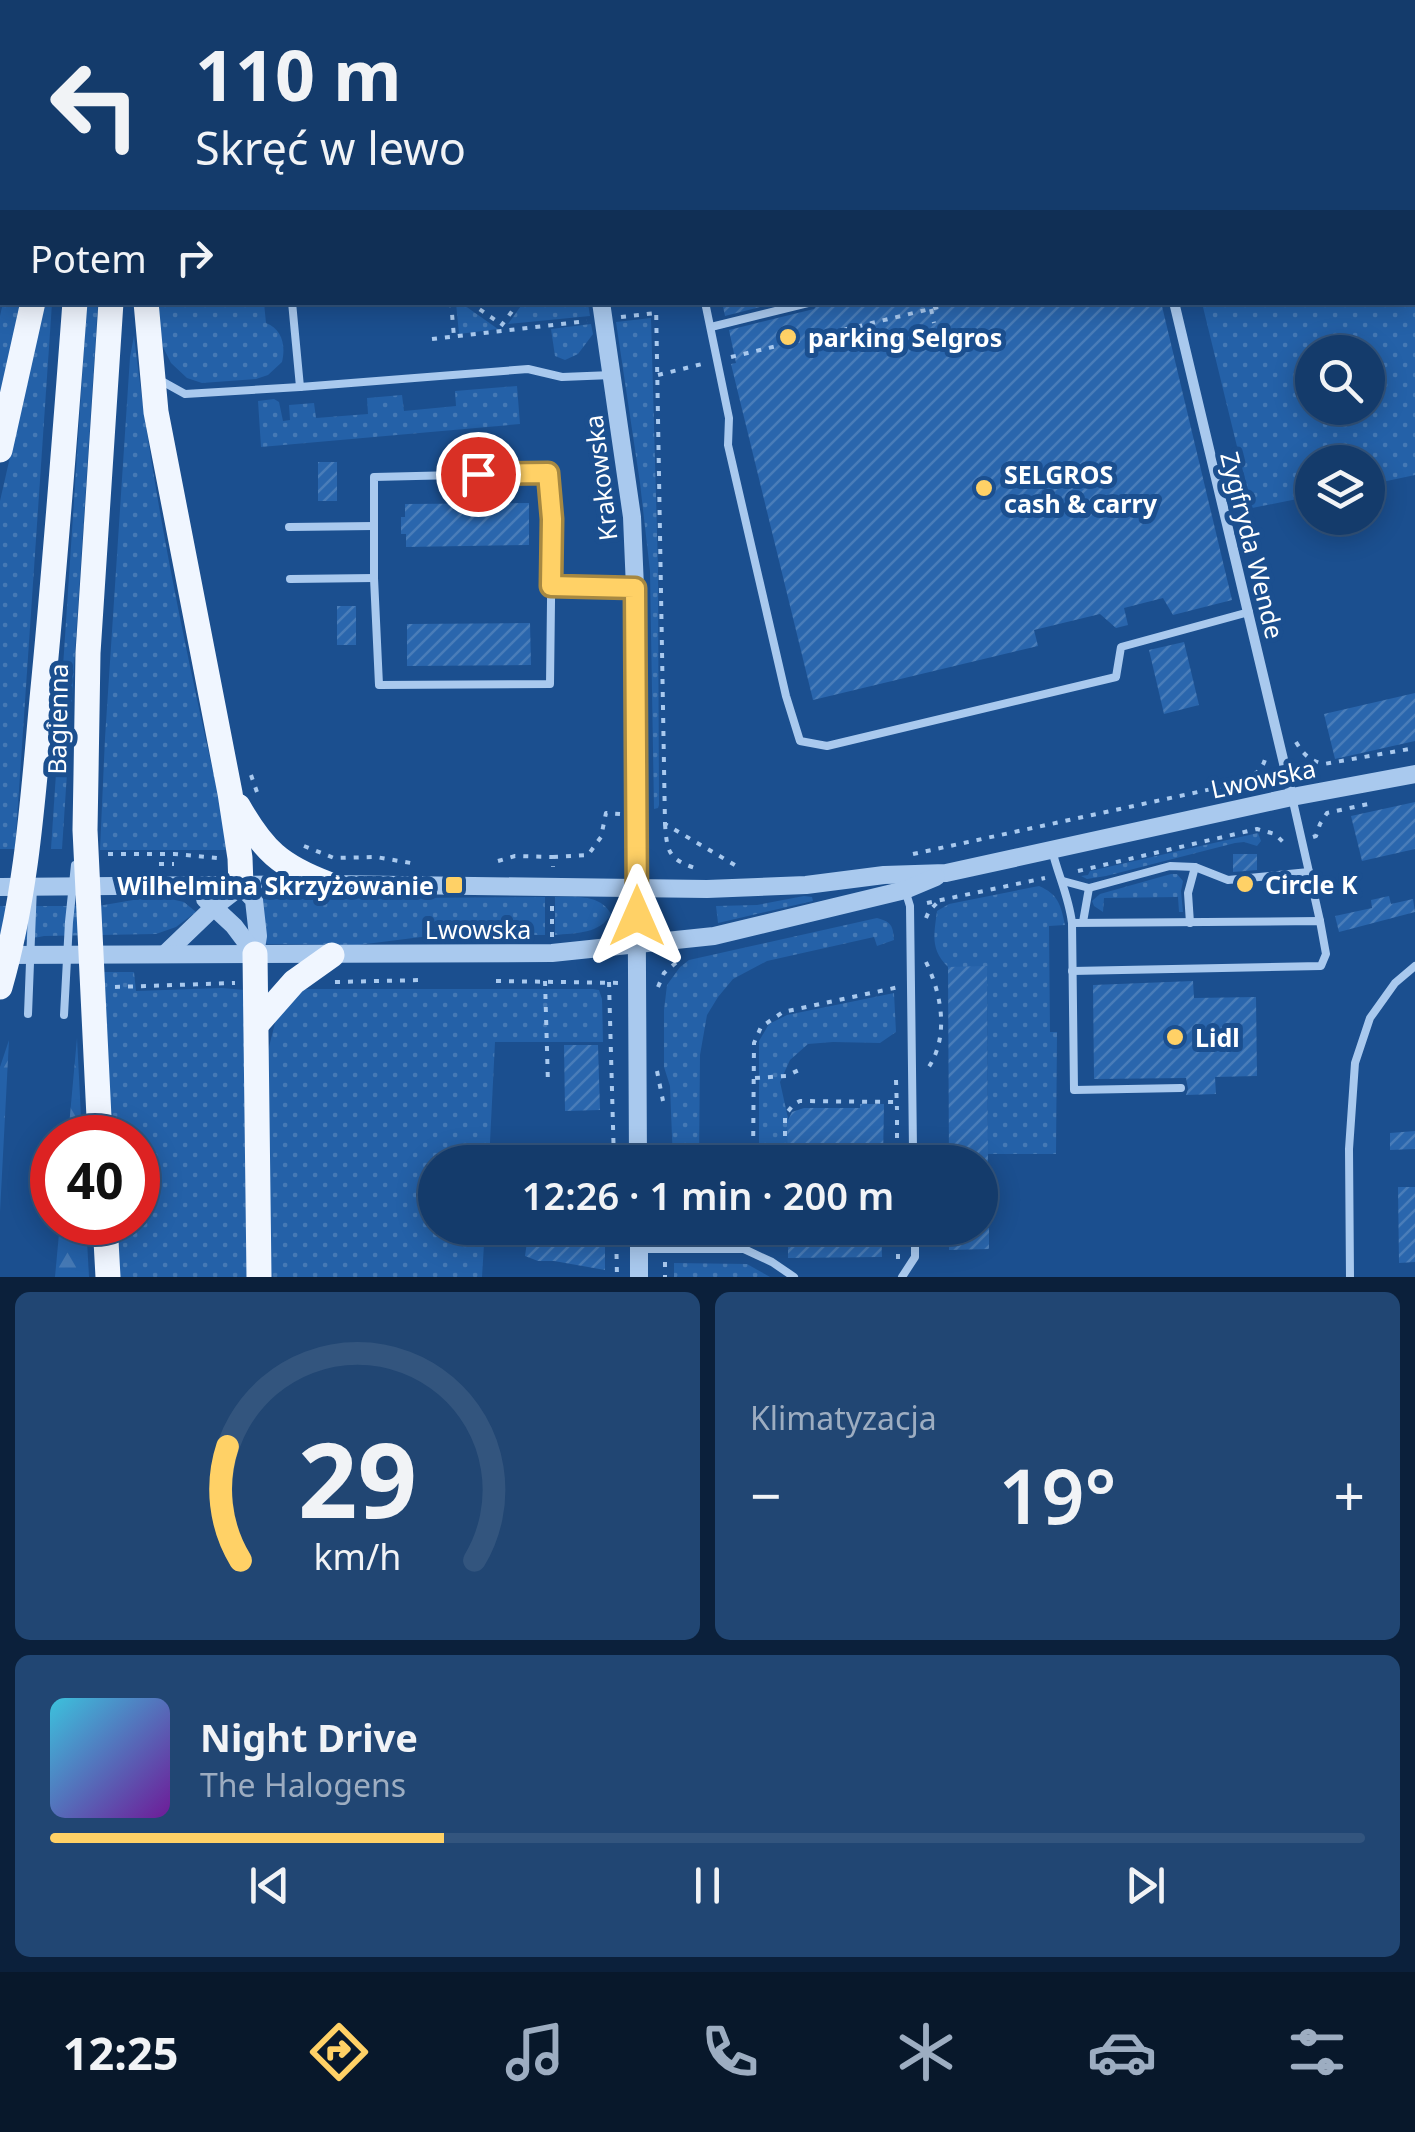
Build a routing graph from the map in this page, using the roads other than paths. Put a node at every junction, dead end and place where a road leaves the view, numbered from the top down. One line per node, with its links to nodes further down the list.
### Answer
1 (32, 305): 14 (main road)
2 (75, 305): 22 (main road, Bagienna)
3 (111, 305): 23 (main road, Bagienna)
4 (146, 305): 11 (main road)
5 (292, 305): 13 (lane)
6 (600, 305): 12 (street, Krakowska)
7 (706, 305): 10 (lane)
8 (800, 305): 10 (lane)
9 (1175, 305): 21 (street, Zygfryda Wende)
10 (711, 327): 21 (lane)
11 (152, 376): 13 (lane); 25 (main road)
12 (612, 376): 13 (lane); 20 (street, Krakowska)
13 (300, 387)
14 (0, 450)
15 (374, 526): 16 (lane); 17 (lane); 19 (lane)
16 (289, 527)
17 (374, 578): 18 (lane); 19 (lane)
18 (290, 579)
19 (551, 586): 20 (lane)
20 (635, 588): 36 (street, Krakowska)
21 (1248, 612): 26 (street, Zygfryda Wende)
22 (36, 767): 51 (main road, Bagienna); 52 (lane)
23 (86, 774): 53 (lane); 56 (main road, Bagienna)
24 (1415, 774): 26 (street, Lwowska)
25 (230, 793): 32 (main road); 33 (main road)
26 (1292, 797): 27 (street, Lwowska); 30 (lane)
27 (1052, 850): 29 (street, Lwowska); 31 (lane)
28 (1195, 867): 30 (lane); 37 (lane); 43 (lane)
29 (946, 872): 36 (street, Lwowska); 38 (street, Lwowska)
30 (1309, 872): 40 (lane)
31 (1060, 878): 37 (lane); 42 (lane)
32 (328, 884): 33 (street, Lwowska); 36 (street, Lwowska)
33 (242, 886): 34 (street, Lwowska); 39 (street); 46 (street)
34 (190, 887): 35 (street, Lwowska); 39 (street)
35 (2, 888)
36 (638, 888): 44 (street, Krakowska)
37 (1089, 888): 41 (lane)
38 (908, 898): 44 (street, Lwowska); 58 (lane)
39 (215, 906): 45 (street); 46 (street)
40 (1320, 921): 43 (lane); 50 (lane)
41 (1083, 922): 42 (lane); 43 (lane)
42 (1072, 923): 50 (lane)
43 (1190, 923)
44 (636, 945): 47 (street, Lwowska); 57 (street)
45 (165, 954): 46 (street, Lwowska); 48 (street, Lwowska)
46 (255, 954): 47 (street, Lwowska); 54 (main road)
47 (332, 955): 54 (main road)
48 (0, 956)
49 (1415, 966): 68 (lane)
50 (1072, 971): 55 (lane)
51 (0, 987)
52 (28, 1014)
53 (64, 1015)
54 (257, 1024): 64 (main road)
55 (1181, 1088)
56 (99, 1115)
57 (638, 1145)
58 (914, 1145)
59 (106, 1245): 63 (main road)
60 (639, 1245): 62 (street)
61 (915, 1245): 67 (lane)
62 (639, 1249): 65 (street); 66 (lane)
63 (108, 1277)
64 (259, 1277)
65 (639, 1277)
66 (794, 1277)
67 (902, 1277)
68 (1350, 1277)

